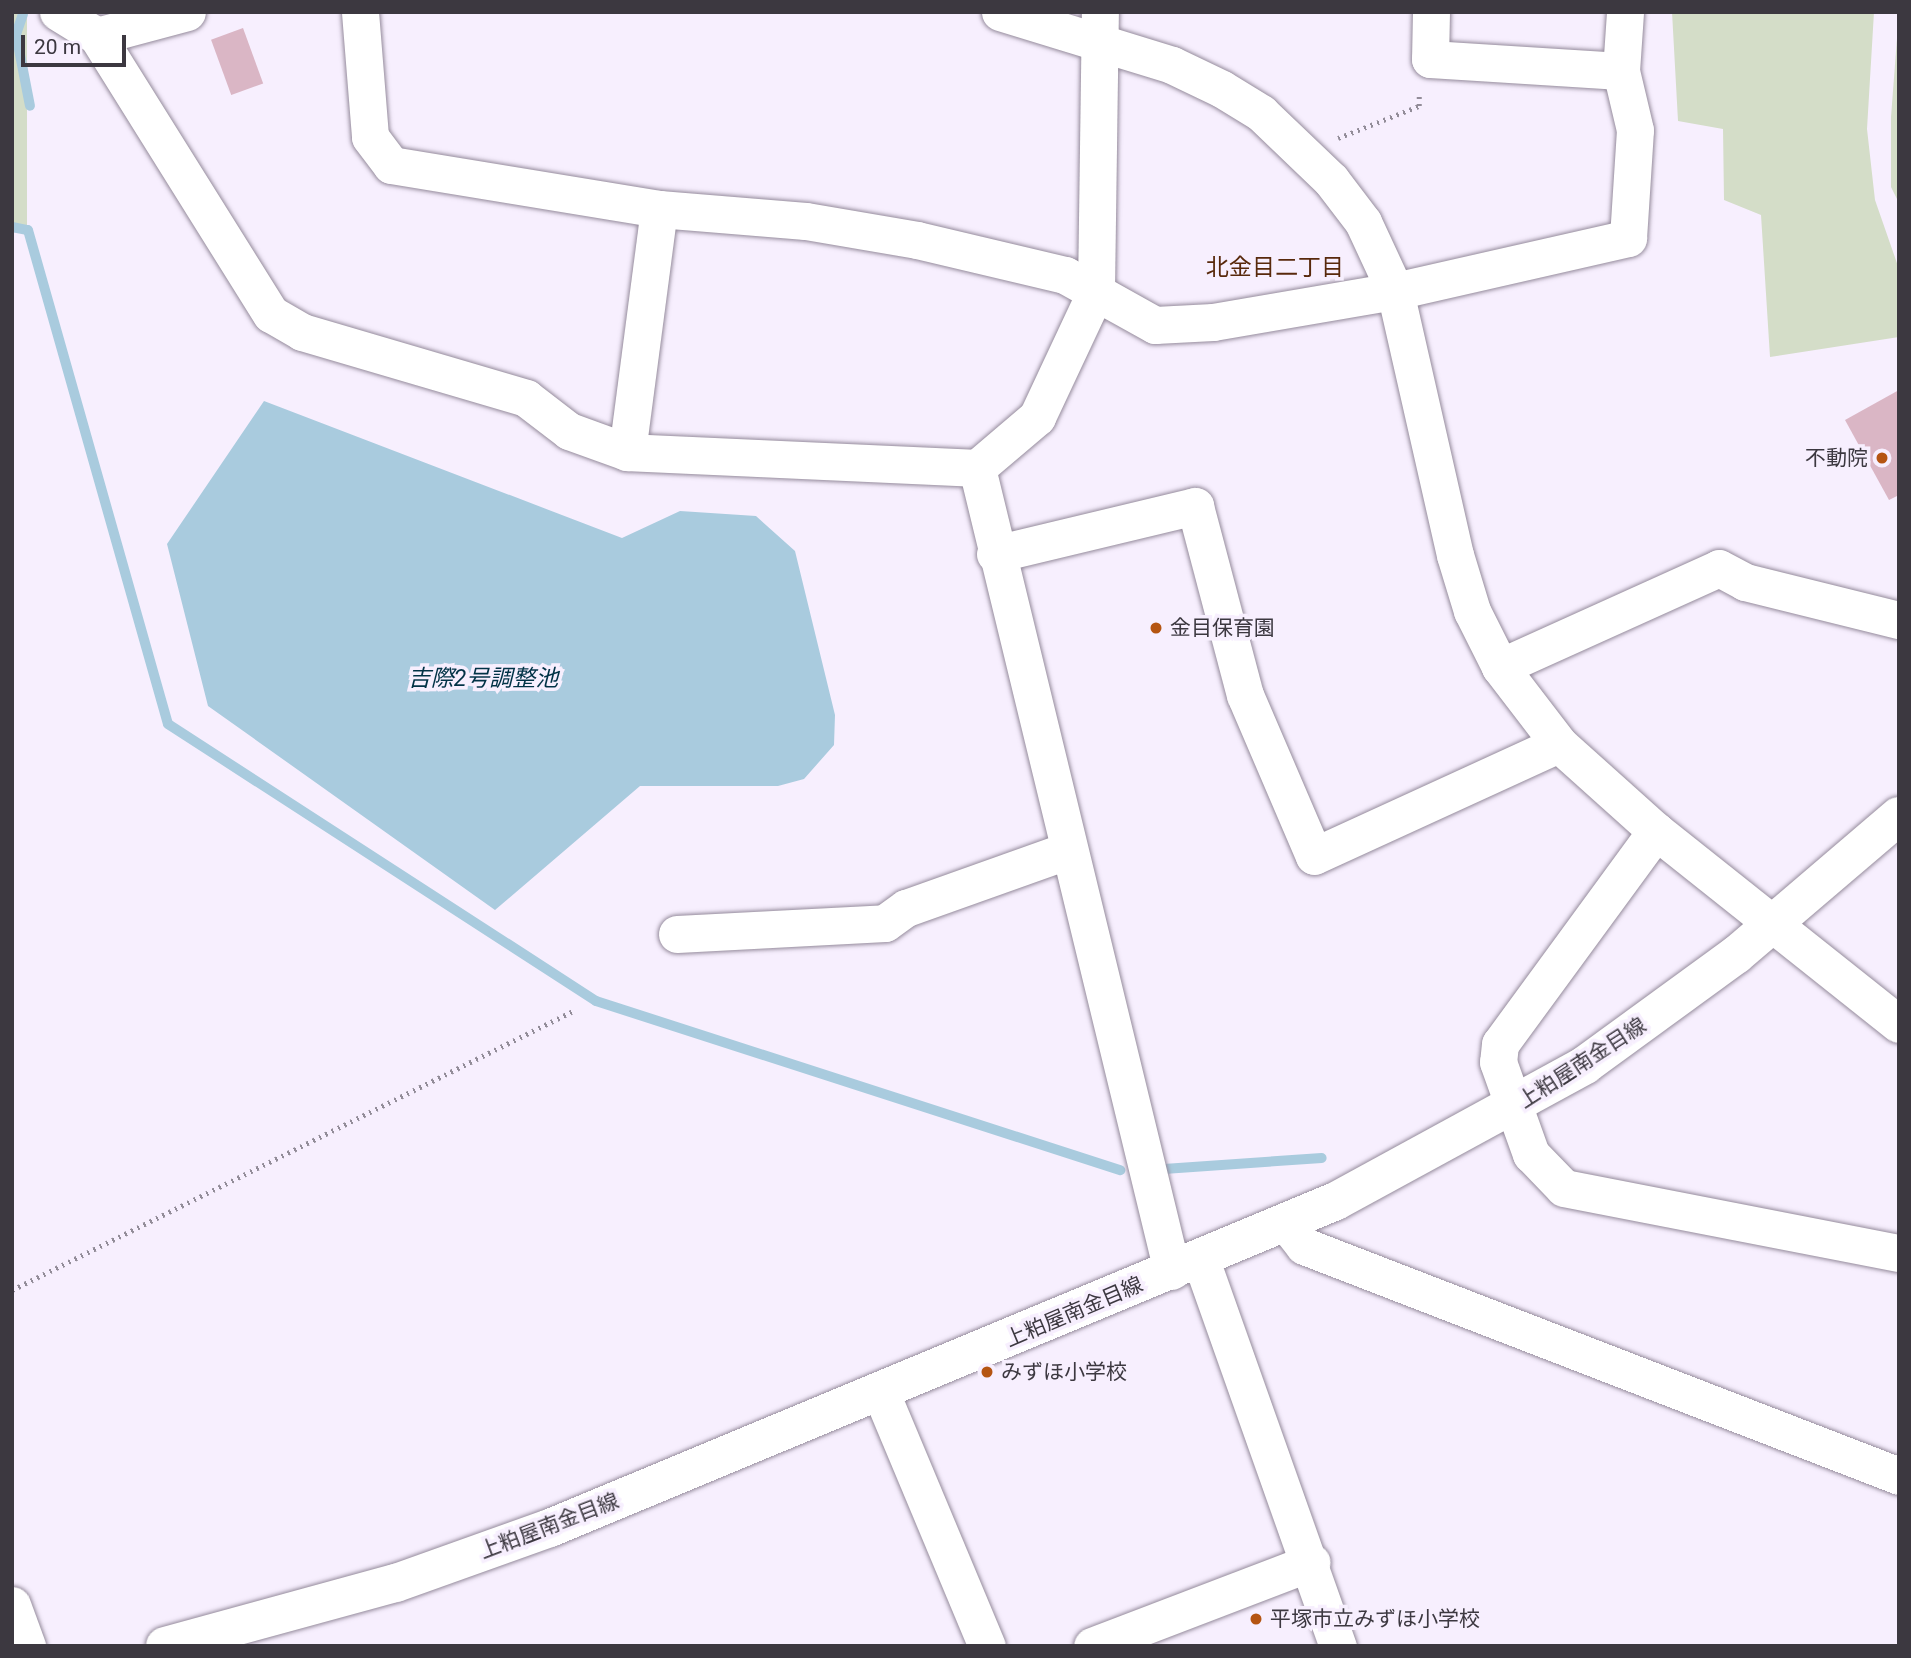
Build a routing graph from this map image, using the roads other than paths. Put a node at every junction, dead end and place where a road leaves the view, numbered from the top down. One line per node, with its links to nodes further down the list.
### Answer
1 (58, 12): 8 (street)
2 (187, 12): 8 (street)
3 (360, 12): 10 (street)
4 (1000, 12): 7 (street)
5 (1431, 12): 9 (street)
6 (1625, 12): 9 (street)
7 (1100, 27): 11 (street); 12 (street)
8 (97, 36): 13 (street)
9 (1621, 71): 12 (street)
10 (659, 209): 11 (street); 13 (street)
11 (1096, 291): 12 (street); 14 (street)
12 (1395, 291): 17 (street)
13 (627, 452): 14 (street)
14 (977, 468): 15 (street)
15 (995, 554): 18 (street); 21 (street)
16 (1898, 620): 17 (street)
17 (1500, 667): 18 (street)
18 (1559, 744): 20 (street)
19 (1899, 816): 22 (main road, 上粕屋南金目線)
20 (1656, 831): 22 (street); 25 (street)
21 (1066, 851): 23 (street); 28 (street)
22 (1774, 924): 24 (street); 25 (main road, 上粕屋南金目線)
23 (677, 934)
24 (1899, 1024)
25 (1512, 1109): 26 (main road, 上粕屋南金目線); 27 (street)
26 (1286, 1223): 28 (main road, 上粕屋南金目線); 30 (street)
27 (1899, 1253)
28 (1187, 1265): 29 (main road, 上粕屋南金目線); 31 (street)
29 (881, 1393): 34 (main road, 上粕屋南金目線); 35 (street)
30 (1899, 1476)
31 (1312, 1562): 36 (street); 37 (street)
32 (12, 1605): 33 (street)
33 (27, 1646)
34 (165, 1646)
35 (987, 1646)
36 (1092, 1646)
37 (1338, 1646)

